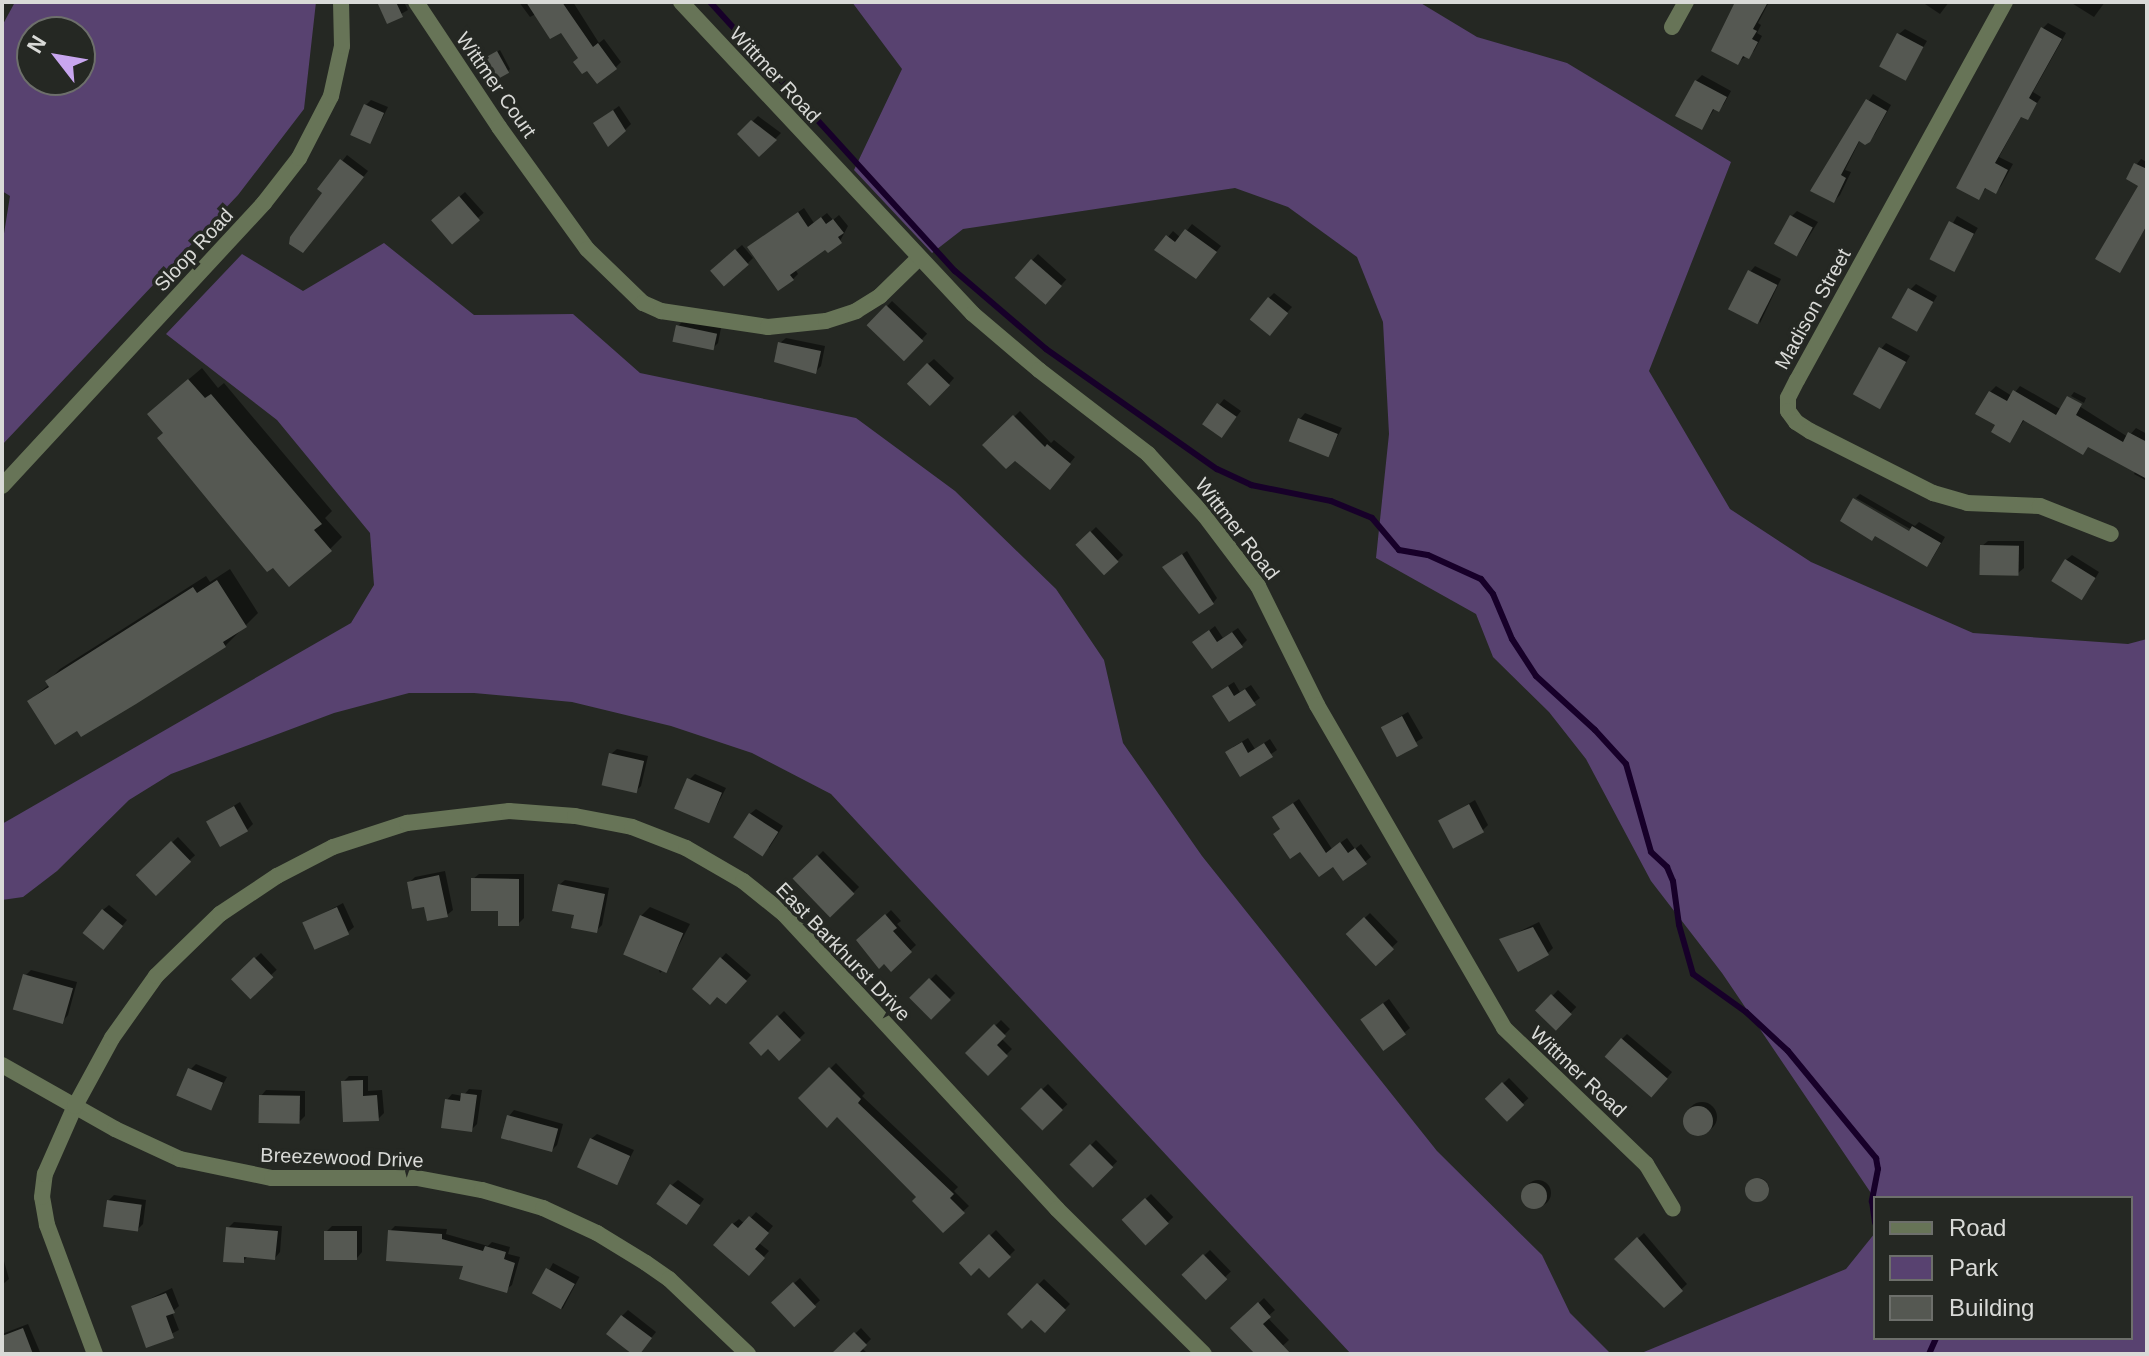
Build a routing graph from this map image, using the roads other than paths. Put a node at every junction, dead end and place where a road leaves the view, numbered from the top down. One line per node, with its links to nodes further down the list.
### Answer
1 (341, 2): 8 (street, Sloop Road)
2 (416, 2): 7 (street, Wittmer Court)
3 (681, 2): 7 (street, Wittmer Road)
4 (1686, 2): 6 (street)
5 (2005, 2): 9 (street, Madison Street)
6 (1672, 27)
7 (919, 258): 12 (street, Wittmer Road)
8 (2, 486)
9 (2111, 534)
10 (2, 1065): 11 (street, Breezewood Drive)
11 (75, 1106): 13 (street, East Barkhurst Drive); 14 (street, Breezewood Drive); 15 (street, East Barkhurst Drive)
12 (1673, 1209)
13 (95, 1354)
14 (748, 1354)
15 (1204, 1354)

